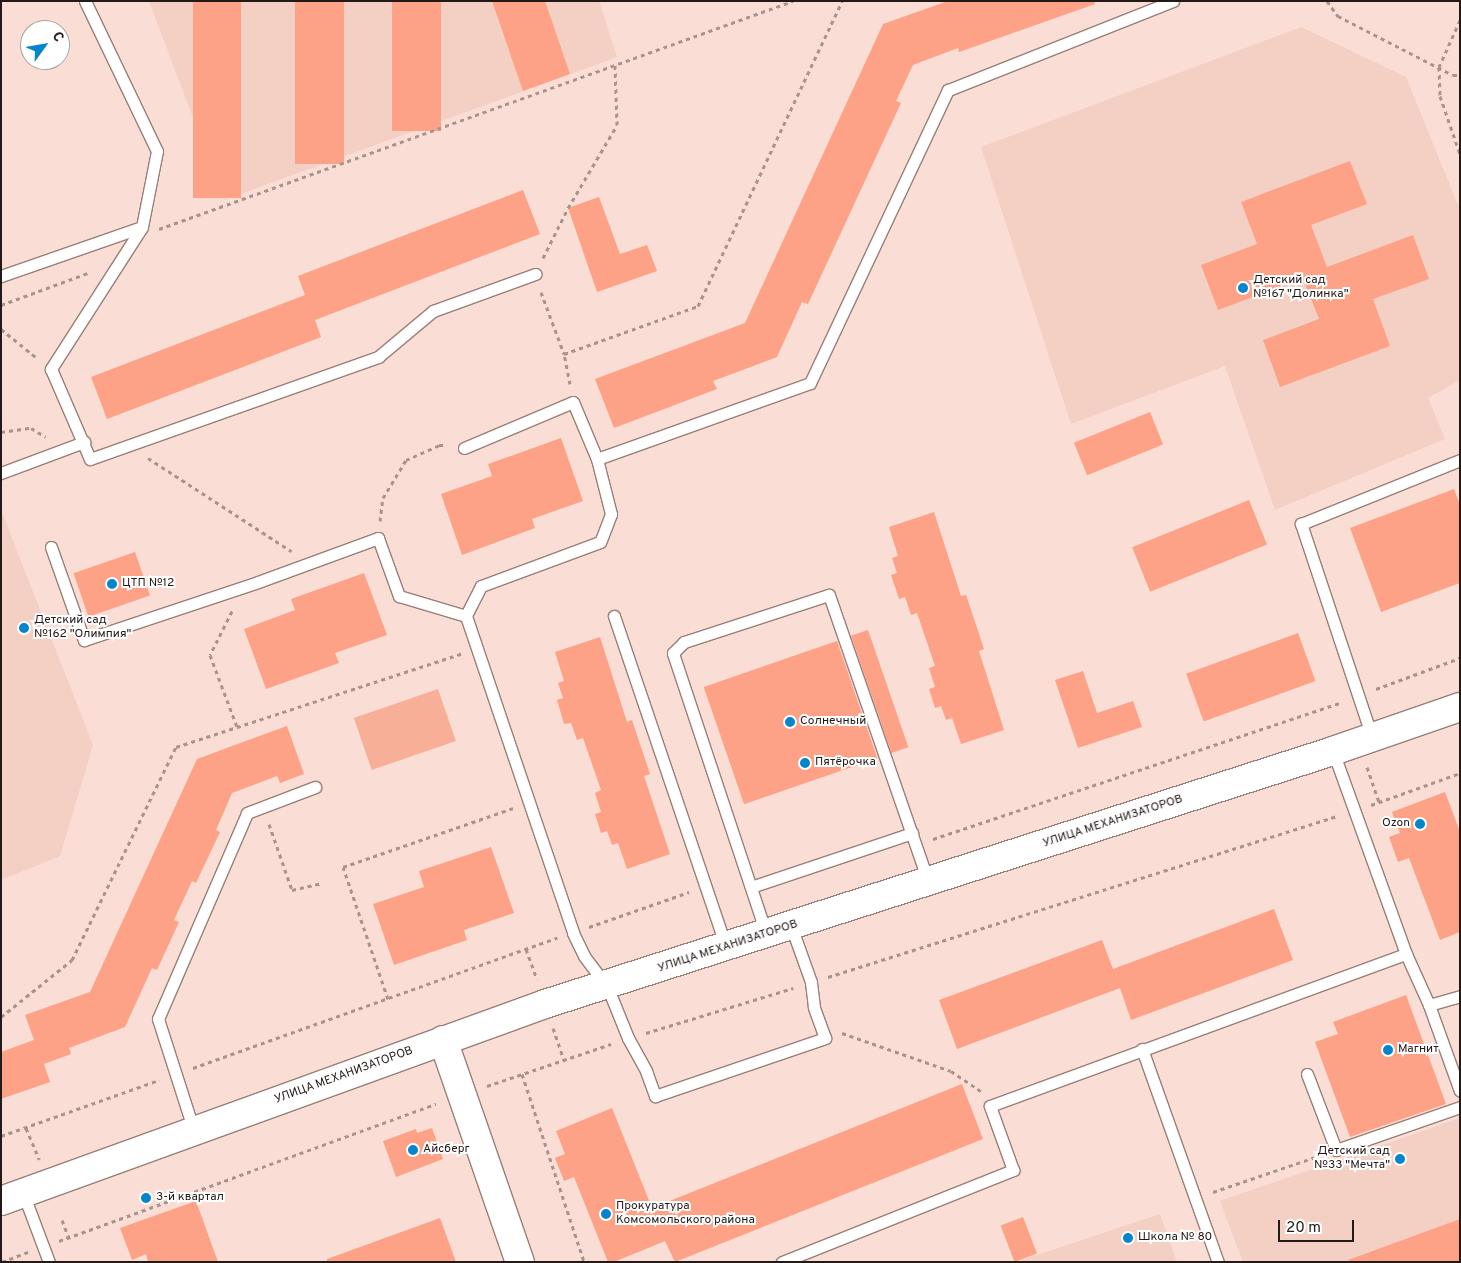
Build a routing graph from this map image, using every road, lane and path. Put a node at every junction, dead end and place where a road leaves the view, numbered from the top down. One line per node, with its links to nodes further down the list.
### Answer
1 (85, 1): 11 (lane)
2 (793, 1): 7 (path)
3 (842, 1): 18 (path)
4 (1173, 1): 26 (lane)
5 (1327, 1): 8 (path)
6 (1460, 20): 8 (path)
7 (615, 65): 12 (path); 14 (path)
8 (1440, 67): 9 (path); 10 (path)
9 (1460, 75)
10 (1460, 154)
11 (142, 226): 13 (lane); 15 (lane)
12 (156, 231)
13 (121, 261): 16 (path); 19 (lane)
14 (535, 274): 18 (path); 23 (lane)
15 (1, 276)
16 (1, 305)
17 (1, 329): 19 (path)
18 (564, 354): 20 (path)
19 (51, 369): 22 (lane)
20 (573, 402): 24 (lane); 26 (lane)
21 (1, 432): 25 (path)
22 (84, 442): 23 (lane); 25 (lane)
23 (128, 445): 31 (path)
24 (464, 448): 29 (path)
25 (66, 449): 28 (lane)
26 (597, 459): 33 (lane)
27 (1460, 460): 37 (lane)
28 (1, 473)
29 (378, 538): 31 (lane); 33 (lane)
30 (51, 547): 32 (lane)
31 (310, 563): 32 (lane)
32 (245, 586): 39 (path)
33 (466, 616): 54 (lane)
34 (614, 616): 51 (lane)
35 (464, 654): 39 (path)
36 (1460, 658): 37 (path)
37 (1358, 696): 40 (lane); 48 (path)
38 (1458, 711): 40 (main road, УЛИЦА МЕХАНИЗАТОРОВ)
39 (237, 727): 62 (path)
40 (1372, 737): 41 (main road, УЛИЦА МЕХАНИЗАТОРОВ)
41 (1333, 751): 46 (lane); 49 (main road, УЛИЦА МЕХАНИЗАТОРОВ)
42 (1460, 773): 46 (path)
43 (315, 788): 44 (lane)
44 (263, 807): 50 (path); 76 (lane)
45 (516, 808): 60 (path)
46 (1354, 811): 56 (lane); 57 (path)
47 (912, 833): 48 (lane); 52 (lane); 52 (lane)
48 (916, 845): 49 (lane)
49 (928, 882): 53 (main road, УЛИЦА МЕХАНИЗАТОРОВ)
50 (322, 883)
51 (706, 886): 54 (path); 55 (lane)
52 (751, 887): 53 (lane)
53 (779, 930): 55 (main road, УЛИЦА МЕХАНИЗАТОРОВ); 57 (lane)
54 (574, 933): 58 (lane); 60 (path)
55 (727, 947): 58 (main road, УЛИЦА МЕХАНИЗАТОРОВ)
56 (1406, 954): 61 (lane); 66 (lane)
57 (811, 982): 63 (lane); 64 (path)
58 (607, 986): 64 (lane); 65 (main road, УЛИЦА МЕХАНИЗАТОРОВ)
59 (1460, 996): 61 (lane)
60 (388, 999): 67 (path)
61 (1429, 1005): 71 (lane)
62 (1, 1017)
63 (820, 1026): 64 (lane); 73 (path)
64 (628, 1038): 68 (path)
65 (443, 1040): 72 (main road); 76 (main road, УЛИЦА МЕХАНИЗАТОРОВ)
66 (1142, 1049): 73 (lane); 81 (lane)
67 (186, 1071)
68 (522, 1074): 72 (path); 88 (path)
69 (1307, 1074): 78 (lane)
70 (168, 1077): 75 (path)
71 (1460, 1091)
72 (462, 1095): 83 (path); 87 (main road)
73 (998, 1102): 89 (lane)
74 (1460, 1107): 78 (lane)
75 (26, 1128): 77 (path); 79 (path)
76 (194, 1131): 80 (main road, УЛИЦА МЕХАНИЗАТОРОВ)
77 (1, 1136)
78 (1336, 1150): 81 (path)
79 (39, 1159)
80 (12, 1197): 84 (lane)
81 (1195, 1198): 90 (lane)
82 (62, 1220): 83 (path)
83 (69, 1238): 84 (path)
84 (43, 1247): 85 (path); 86 (lane)
85 (2, 1262)
86 (49, 1262)
87 (520, 1262)
88 (584, 1262)
89 (782, 1262)
90 (1218, 1262)

